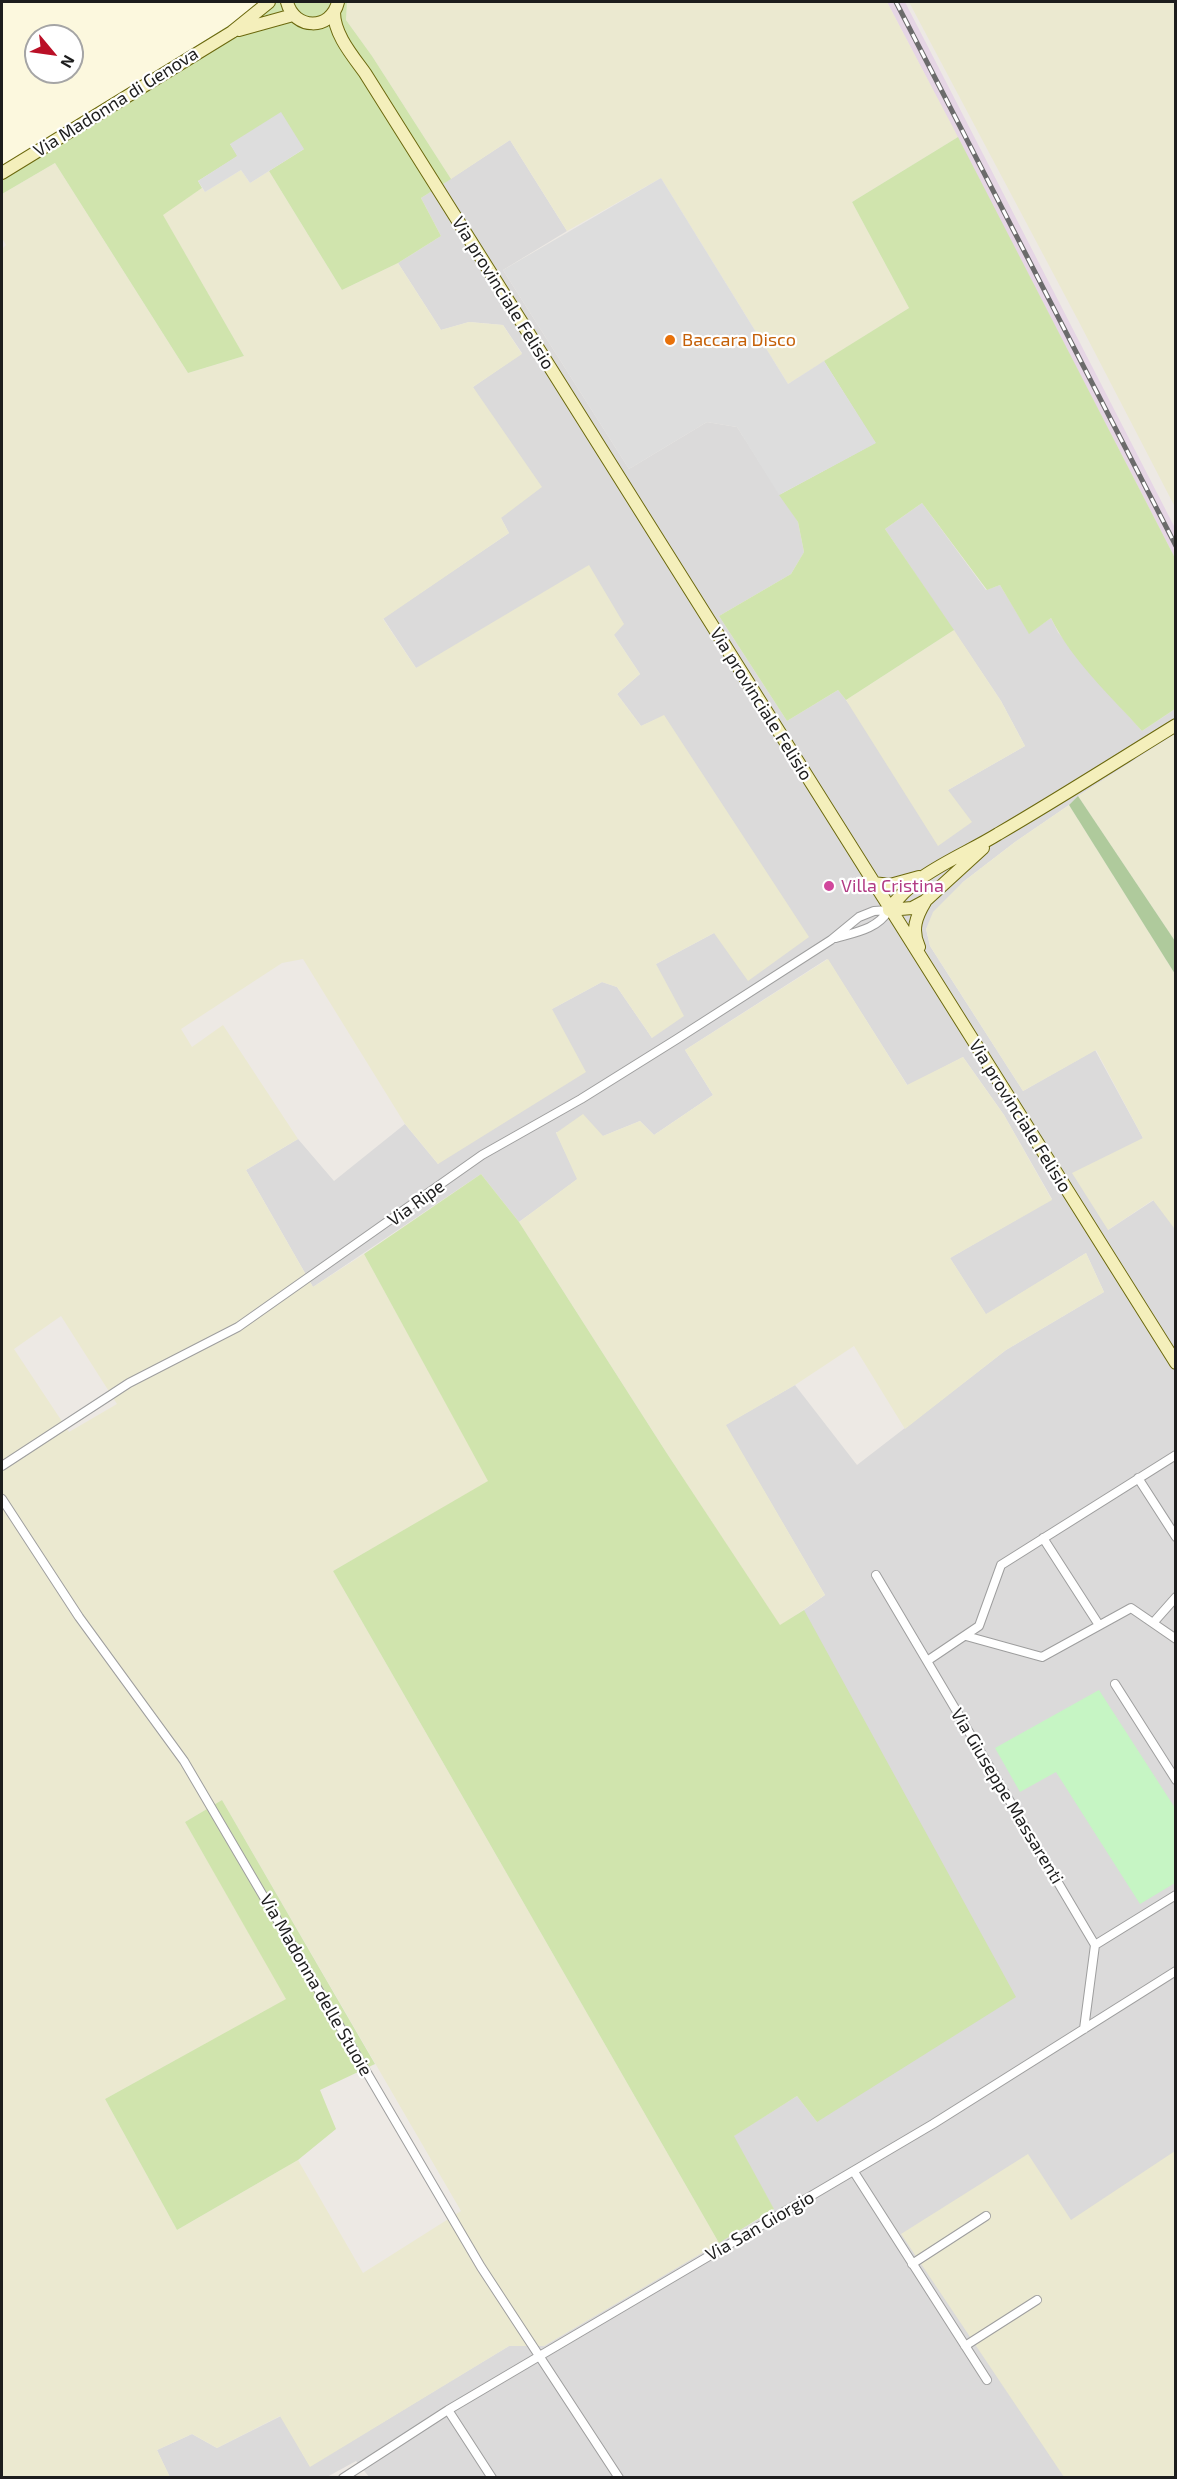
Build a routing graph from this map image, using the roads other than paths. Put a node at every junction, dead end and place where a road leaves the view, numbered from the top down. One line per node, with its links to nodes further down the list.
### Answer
1 (269, 2): 6 (main road, Via Madonna di Genova)
2 (287, 2): 4 (main road)
3 (336, 7): 5 (main road); 7 (main road)
4 (293, 15): 5 (main road); 6 (main road, Via Madonna di Genova)
5 (317, 23): 7 (main road)
6 (232, 32): 8 (main road, Via Madonna di Genova)
7 (346, 46): 12 (main road, Via provinciale Felisio)
8 (2, 173)
9 (1176, 725): 10 (main road)
10 (996, 835): 11 (main road); 13 (main road)
11 (922, 876): 12 (main road); 14 (main road)
12 (873, 883): 14 (main road, Via provinciale Felisio)
13 (925, 901): 14 (main road); 16 (main road)
14 (889, 910): 15 (street, Via Ripe); 15 (street, Via Ripe); 16 (main road, Via provinciale Felisio)
15 (831, 940): 19 (street, Via Ripe)
16 (933, 978): 17 (main road, Via provinciale Felisio)
17 (1176, 1363)
18 (1176, 1455): 20 (street)
19 (2, 1466)
20 (1138, 1478): 22 (street); 23 (street)
21 (2, 1498): 42 (street, Via Madonna delle Stuoie)
22 (1176, 1537)
23 (1043, 1538): 27 (street); 28 (street)
24 (876, 1575): 30 (street, Via Giuseppe Massarenti)
25 (1176, 1597): 26 (street)
26 (1152, 1623): 27 (street); 29 (street)
27 (1099, 1625): 28 (street)
28 (966, 1636): 30 (street)
29 (1176, 1639)
30 (927, 1661): 34 (street, Via Giuseppe Massarenti)
31 (1115, 1684): 32 (street)
32 (1176, 1780)
33 (1176, 1895): 34 (street)
34 (1095, 1945): 36 (street)
35 (1176, 1971): 36 (street, Via San Giorgio)
36 (1084, 2029): 37 (street, Via San Giorgio)
37 (854, 2172): 39 (street); 42 (street, Via San Giorgio)
38 (986, 2216): 39 (street)
39 (912, 2264): 41 (street)
40 (1037, 2300): 41 (street)
41 (965, 2346): 43 (street)
42 (540, 2356): 44 (street, Via San Giorgio); 47 (street, Via Madonna delle Stuoie)
43 (987, 2380)
44 (448, 2410): 45 (street, Via San Giorgio); 46 (street)
45 (343, 2478)
46 (492, 2478)
47 (619, 2478)

